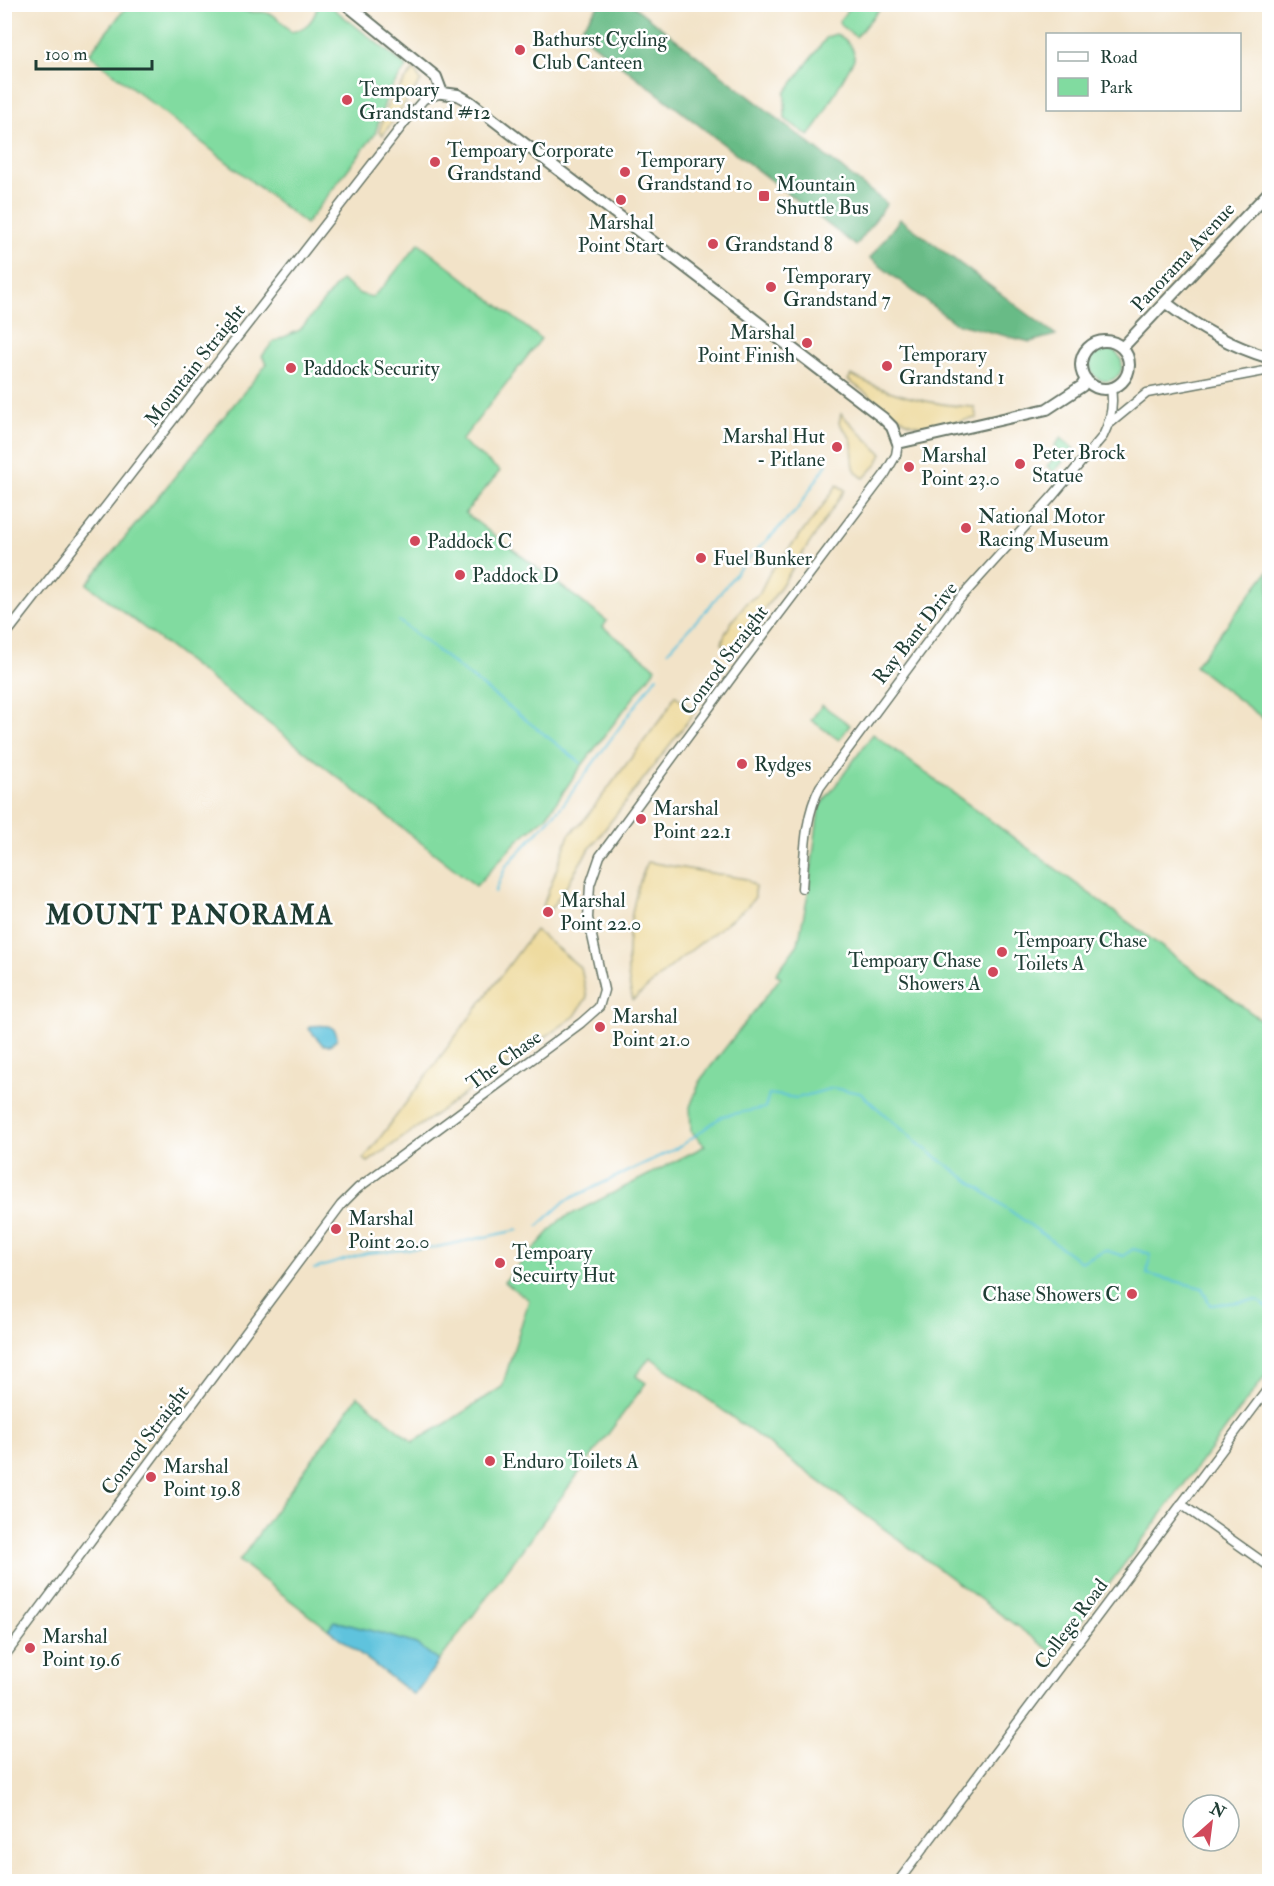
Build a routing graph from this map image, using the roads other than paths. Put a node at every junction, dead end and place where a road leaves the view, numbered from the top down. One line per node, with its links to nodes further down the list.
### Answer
1 (346, 4): 2 (street)
2 (442, 93): 11 (street); 12 (street, Mountain Straight)
3 (1269, 191): 4 (street, Panorama Avenue)
4 (1166, 303): 5 (street, Panorama Avenue); 6 (street)
5 (1122, 348): 8 (street); 9 (street)
6 (1269, 358)
7 (1269, 370): 10 (street, Ray Bant Drive)
8 (1086, 380): 9 (street); 11 (street)
9 (1111, 389): 10 (street, Ray Bant Drive)
10 (1108, 426): 14 (street, Ray Bant Drive)
11 (898, 443): 13 (street, Conrod Straight)
12 (4, 637)
13 (600, 856): 15 (street, The Chase)
14 (802, 888)
15 (312, 1243): 19 (street, Conrod Straight)
16 (1269, 1386): 17 (street, College Road)
17 (1181, 1504): 18 (street); 20 (street, College Road)
18 (1269, 1567)
19 (4, 1657)
20 (898, 1881)

